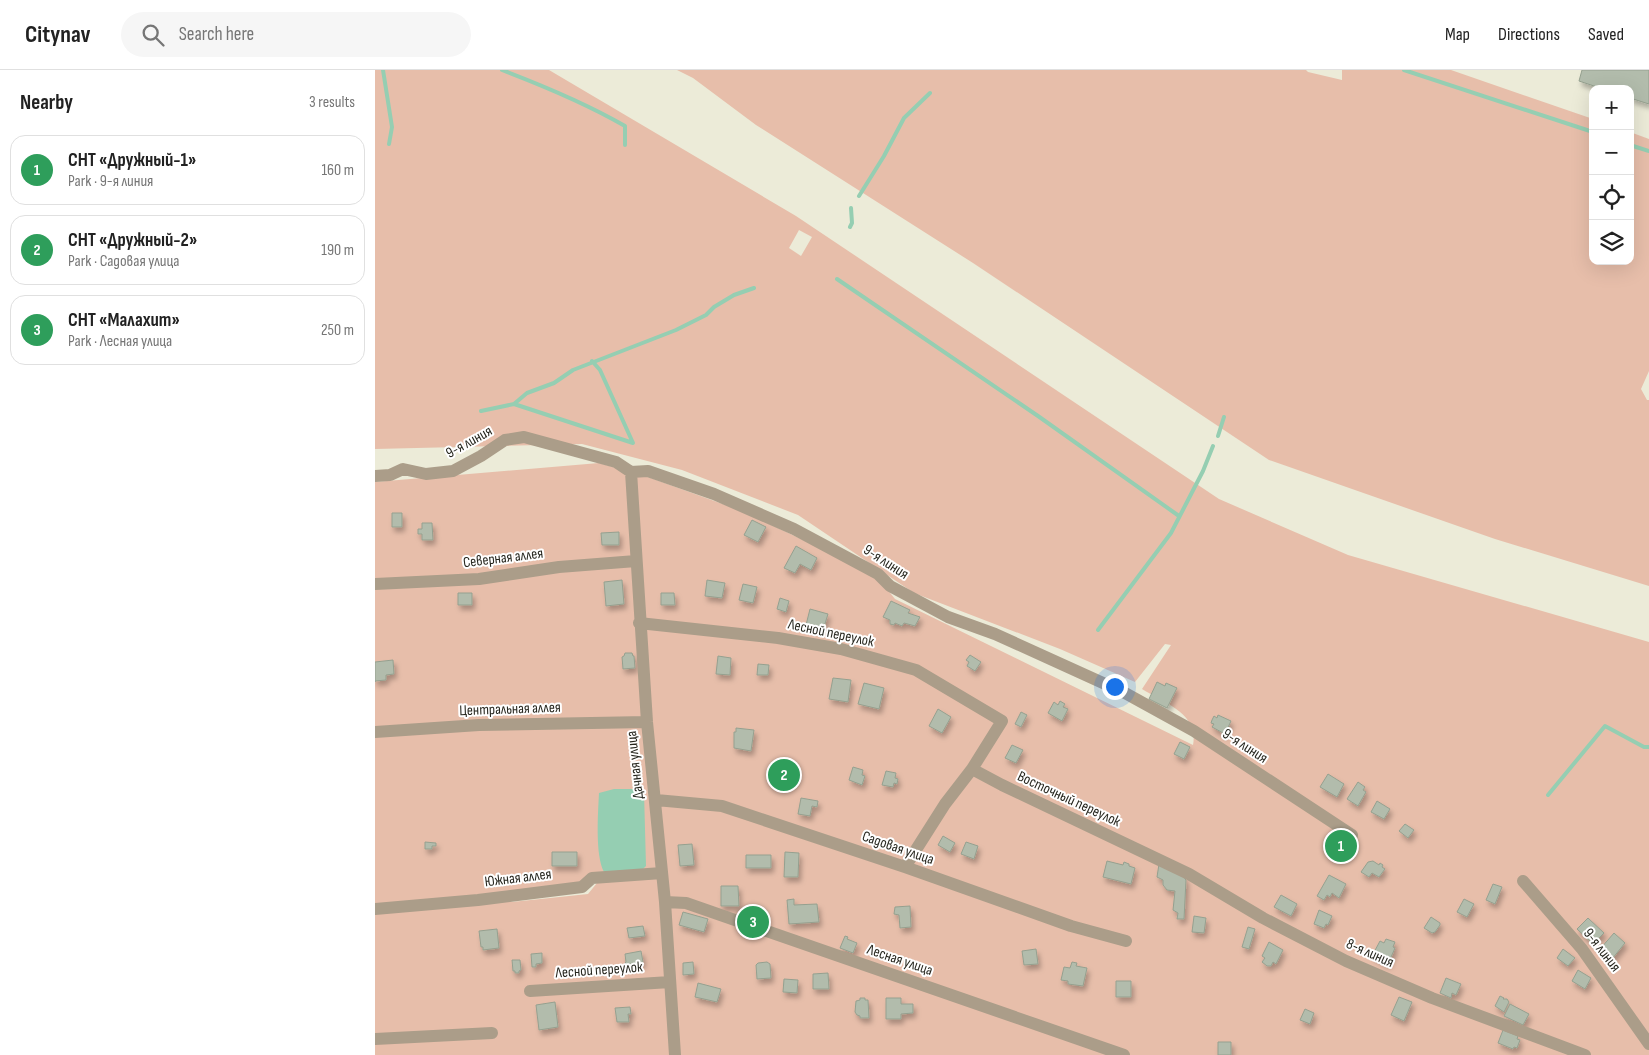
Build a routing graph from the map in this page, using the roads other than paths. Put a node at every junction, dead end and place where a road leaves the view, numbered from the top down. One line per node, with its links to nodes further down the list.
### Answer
1 (631, 472): 2 (street, 9-я линия); 3 (street, Дачная улица); 10 (street, 9-я линия)
2 (375, 476)
3 (635, 561): 4 (street, Северная аллея); 5 (street, Дачная улица)
4 (375, 584)
5 (639, 623): 6 (street, Дачная улица); 8 (street, Лесной переулок)
6 (647, 722): 7 (street, Центральная аллея); 9 (street, Дачная улица)
7 (375, 732)
8 (972, 769): 11 (street, Восточный переулок); 12 (street)
9 (655, 800): 12 (street, Садовая улица); 13 (street, Дачная улица)
10 (1352, 835)
11 (1153, 857): 25 (street, 8-я линия)
12 (905, 867): 17 (street, Садовая улица)
13 (661, 873): 15 (street, Дачная улица); 16 (street, Южная аллея)
14 (1523, 881): 22 (street, 9-я линия)
15 (665, 902): 18 (street, Дачная улица); 24 (street, Лесная улица)
16 (375, 909)
17 (1126, 941)
18 (670, 982): 19 (street, Лесной переулок); 23 (street, Дачная улица)
19 (530, 991)
20 (492, 1033): 21 (street)
21 (375, 1039)
22 (1649, 1044)
23 (675, 1055)
24 (1124, 1055)
25 (1585, 1055)

